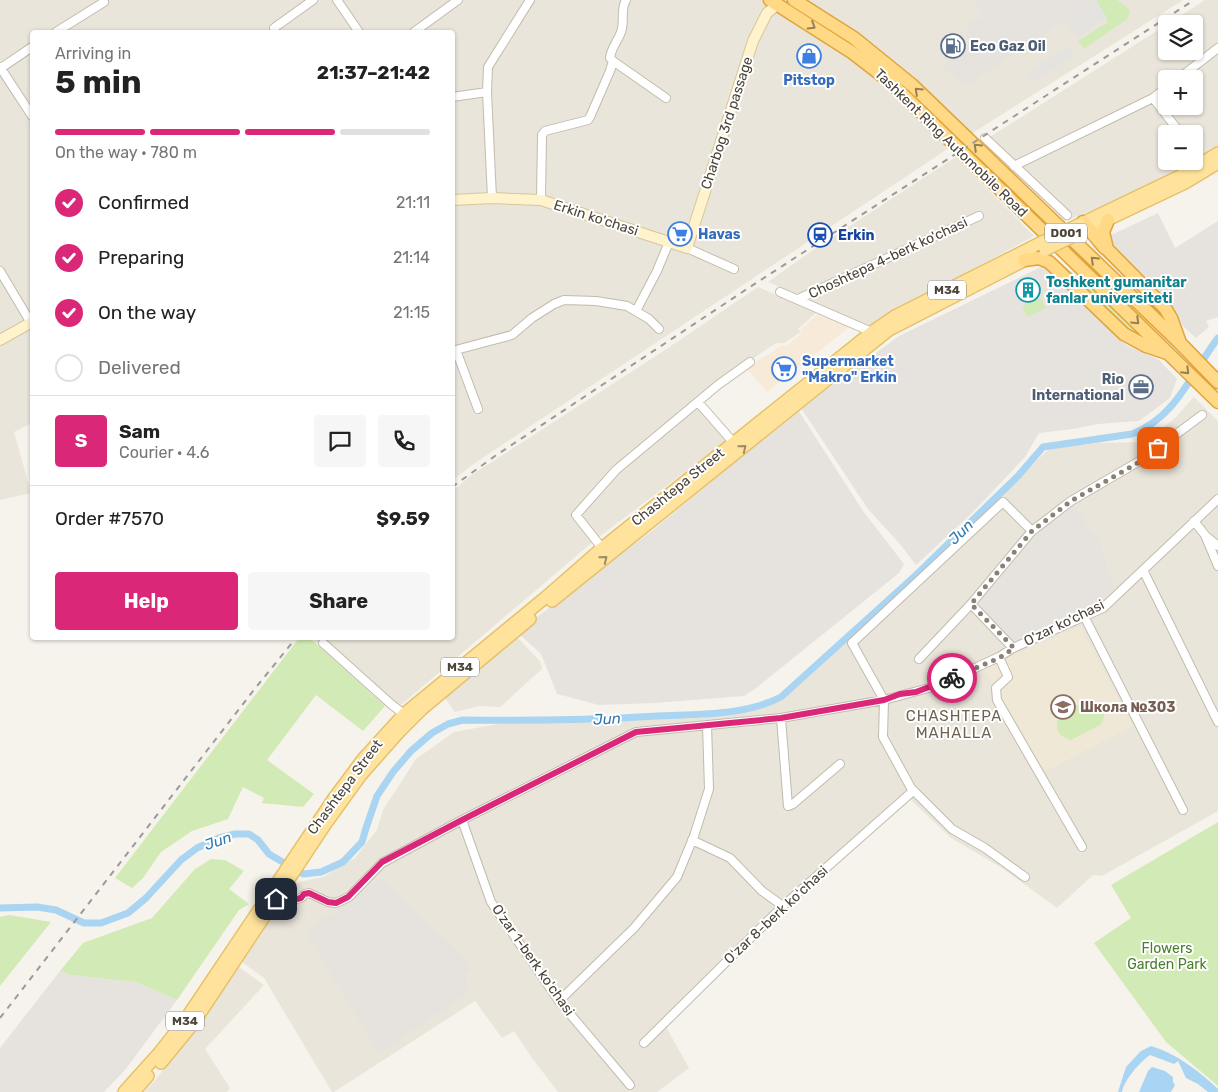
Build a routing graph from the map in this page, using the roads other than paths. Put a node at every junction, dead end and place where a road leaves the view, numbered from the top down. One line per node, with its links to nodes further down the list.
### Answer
1 (103, 0): 10 (street)
2 (313, 0): 9 (street)
3 (337, 0): 11 (street)
4 (458, 0): 12 (street)
5 (530, 0): 18 (street)
6 (626, 0): 15 (street)
7 (794, 0): 52 (highway, Tashkent Ring Automobile Road / D001, one-way to 7)
8 (776, 2): 39 (main road, Charbog 3rd passage); 55 (highway, Tashkent Ring Automobile Road / D001, one-way to 55)
9 (274, 28)
10 (59, 30)
11 (358, 30)
12 (417, 30)
13 (30, 48): 16 (street)
14 (1218, 48): 17 (street)
15 (613, 61): 21 (street); 32 (street)
16 (0, 67): 23 (street)
17 (1190, 70)
18 (487, 92): 20 (street); 30 (street)
19 (1158, 94): 22 (street)
20 (455, 97)
21 (666, 98)
22 (1153, 98): 24 (street); 29 (street)
23 (30, 113)
24 (1174, 125)
25 (985, 138): 29 (street)
26 (1218, 154): 27 (main road, Chashtepa Street)
27 (1204, 163): 36 (main road, Chashtepa Street)
28 (1218, 163): 35 (main road, Chashtepa Street)
29 (1014, 166): 33 (street)
30 (492, 198): 31 (main road, Erkin ko'chasi); 32 (main road, Erkin ko'chasi)
31 (455, 200)
32 (541, 200): 37 (main road, Erkin ko'chasi)
33 (1066, 215)
34 (979, 216): 45 (street, Choshtepa 4-berk ko'chasi)
35 (1108, 220): 36 (main road, Chashtepa Street); 40 (highway)
36 (1084, 227): 38 (main road, Chashtepa Street / M34, bridge); 40 (highway)
37 (669, 242): 39 (main road, Erkin ko'chasi); 46 (street)
38 (1042, 246): 41 (main road, Chashtepa Street / M34); 50 (main road, Chashtepa Street / M34)
39 (687, 248): 42 (street, Erkin ko'chasi)
40 (1107, 249): 52 (highway)
41 (1024, 260): 50 (main road, Chashtepa Street / M34); 55 (highway)
42 (734, 269)
43 (0, 271): 47 (street)
44 (780, 292): 45 (street)
45 (798, 299): 50 (street)
46 (636, 311): 49 (street); 53 (street)
47 (30, 319)
48 (30, 323): 51 (main road)
49 (659, 329)
50 (875, 334): 62 (main road, Chashtepa Street / M34); 64 (main road, Chashtepa Street / M34, one-way to 50)
51 (0, 340)
52 (1180, 342): 57 (highway, D001)
53 (455, 350)
54 (455, 352): 60 (street)
55 (1169, 353): 59 (highway, Tashkent Ring Automobile Road, one-way to 59)
56 (750, 362): 58 (street)
57 (1216, 380)
58 (698, 402): 62 (street); 69 (street)
59 (1218, 402)
60 (478, 408)
61 (1202, 415): 66 (street)
62 (733, 442): 64 (main road, Chashtepa Street / M34)
63 (1218, 499): 65 (street, O'zar ko'chasi)
64 (647, 518): 69 (main road, Chashtepa Street / M34); 88 (main road, Chashtepa Street / M34, one-way to 64)
65 (1194, 521): 67 (street); 71 (street, O'zar ko'chasi)
66 (1032, 531): 72 (street); 78 (street)
67 (1205, 535): 68 (street); 70 (street)
68 (1218, 546)
69 (602, 548): 79 (main road, Chashtepa Street / M34)
70 (1218, 566)
71 (1143, 570): 73 (street, O'zar ko'chasi); 81 (street)
72 (971, 604): 75 (street); 77 (street)
73 (1084, 616): 75 (street, O'zar ko'chasi); 85 (street)
74 (322, 643): 79 (street)
75 (1014, 648): 76 (street, O'zar ko'chasi)
76 (999, 658): 78 (street, O'zar ko'chasi); 89 (street)
77 (919, 659)
78 (884, 700): 80 (street, O'zar ko'chasi); 84 (street)
79 (404, 714): 88 (main road, Chashtepa Street / M34)
80 (781, 718): 82 (street, O'zar ko'chasi); 83 (street)
81 (1218, 722)
82 (707, 725): 86 (street, O'zar ko'chasi); 87 (street)
83 (840, 764)
84 (913, 790): 90 (street); 93 (street, Oʻzar 8-berk koʻchasi)
85 (1183, 810)
86 (462, 820): 92 (street, O'zar ko'chasi); 95 (street, O'zar 1-berk ko'chasi)
87 (692, 840): 93 (street); 95 (street)
88 (306, 847): 91 (main road, Chashtepa Street / M34)
89 (1082, 847)
90 (1025, 878)
91 (279, 887): 92 (main road, Chashtepa Street / M34); 94 (main road, Chashtepa Street / M34)
92 (276, 899): 94 (main road, Chashtepa Street / M34)
93 (783, 906): 96 (street, Oʻzar 8-berk koʻchasi)
94 (240, 946): 98 (main road, M34); 99 (main road, M34)
95 (559, 1001): 97 (street, O'zar 1-berk ko'chasi)
96 (644, 1043)
97 (630, 1085)
98 (124, 1092)
99 (134, 1092)

